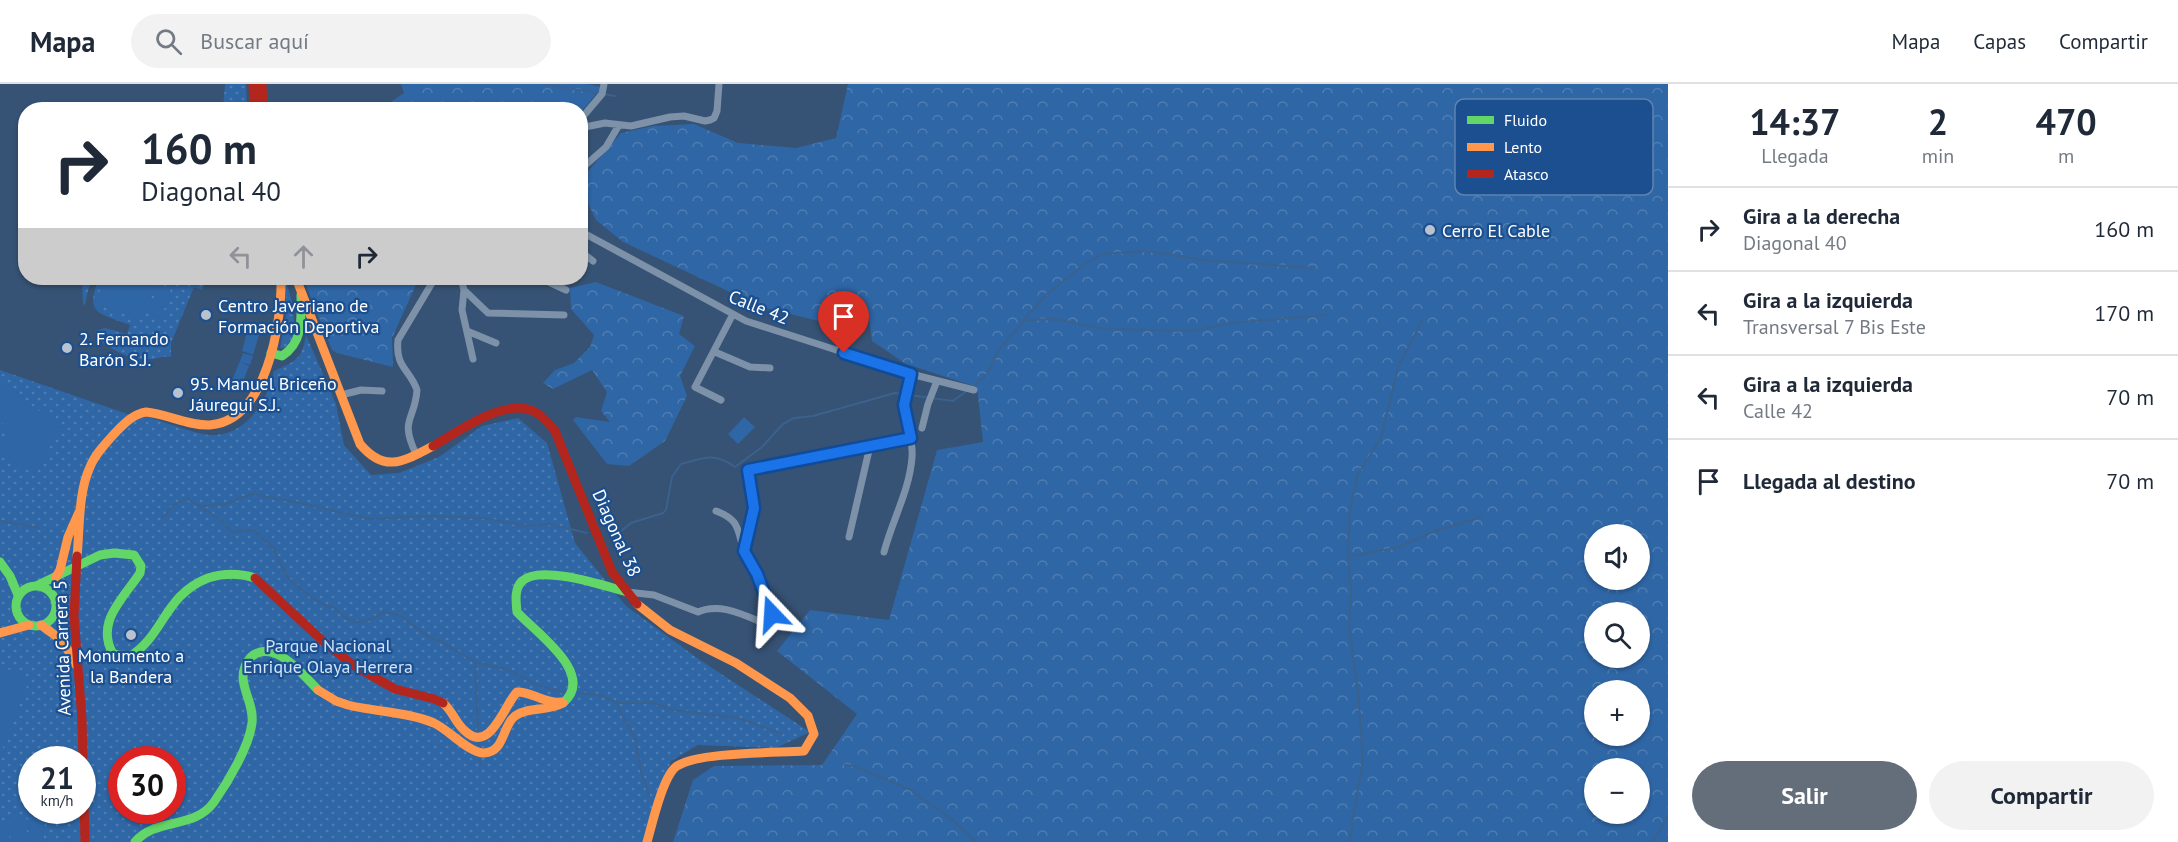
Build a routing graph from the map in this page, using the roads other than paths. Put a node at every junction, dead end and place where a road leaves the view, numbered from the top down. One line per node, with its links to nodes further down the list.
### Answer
1 (253, 84): 5 (main road)
2 (262, 84): 6 (main road)
3 (604, 84): 7 (street)
4 (719, 84): 8 (street)
5 (254, 102)
6 (263, 102)
7 (588, 111)
8 (620, 125): 9 (street); 10 (street)
9 (588, 126)
10 (588, 163)
11 (588, 235): 23 (street, Calle 42)
12 (588, 257): 13 (street)
13 (594, 261)
14 (281, 285): 27 (main road)
15 (299, 285): 21 (main road, Diagonal 38)
16 (431, 285): 39 (street)
17 (463, 285): 19 (street)
18 (555, 285): 20 (street)
19 (464, 290): 22 (street); 24 (street)
20 (566, 290)
21 (302, 292): 27 (main road); 34 (main road, Diagonal 38)
22 (564, 315)
23 (733, 315): 26 (street); 30 (street, Calle 42)
24 (467, 331): 25 (street); 28 (street)
25 (496, 343)
26 (715, 352): 29 (street); 35 (street)
27 (271, 353): 40 (main road, Avenida Carrera 5)
28 (473, 359)
29 (770, 369)
30 (911, 374): 31 (street, Calle 42); 37 (street)
31 (937, 381): 32 (street, Calle 42); 36 (street)
32 (975, 390)
33 (382, 391): 34 (street)
34 (341, 395): 39 (main road, Diagonal 38)
35 (721, 400)
36 (922, 429)
37 (911, 438): 38 (street); 44 (street)
38 (870, 446): 42 (street); 43 (street)
39 (416, 454): 49 (main road, Diagonal 38)
40 (82, 505): 47 (main road); 55 (main road, Avenida Carrera 5)
41 (716, 512): 43 (street)
42 (849, 537)
43 (744, 551): 49 (street)
44 (884, 552)
45 (0, 562): 46 (main road)
46 (10, 576): 48 (main road); 50 (main road)
47 (56, 577): 48 (main road); 56 (main road)
48 (34, 586): 50 (main road); 53 (main road)
49 (627, 592): 56 (main road); 59 (main road, Diagonal 38)
50 (18, 595): 51 (main road)
51 (16, 609): 52 (main road); 54 (main road)
52 (30, 625): 53 (main road); 54 (main road)
53 (40, 625): 55 (main road)
54 (2, 632)
55 (80, 678): 58 (main road, Avenida Carrera 5)
56 (566, 700): 57 (main road)
57 (139, 840)
58 (85, 842)
59 (648, 842)

